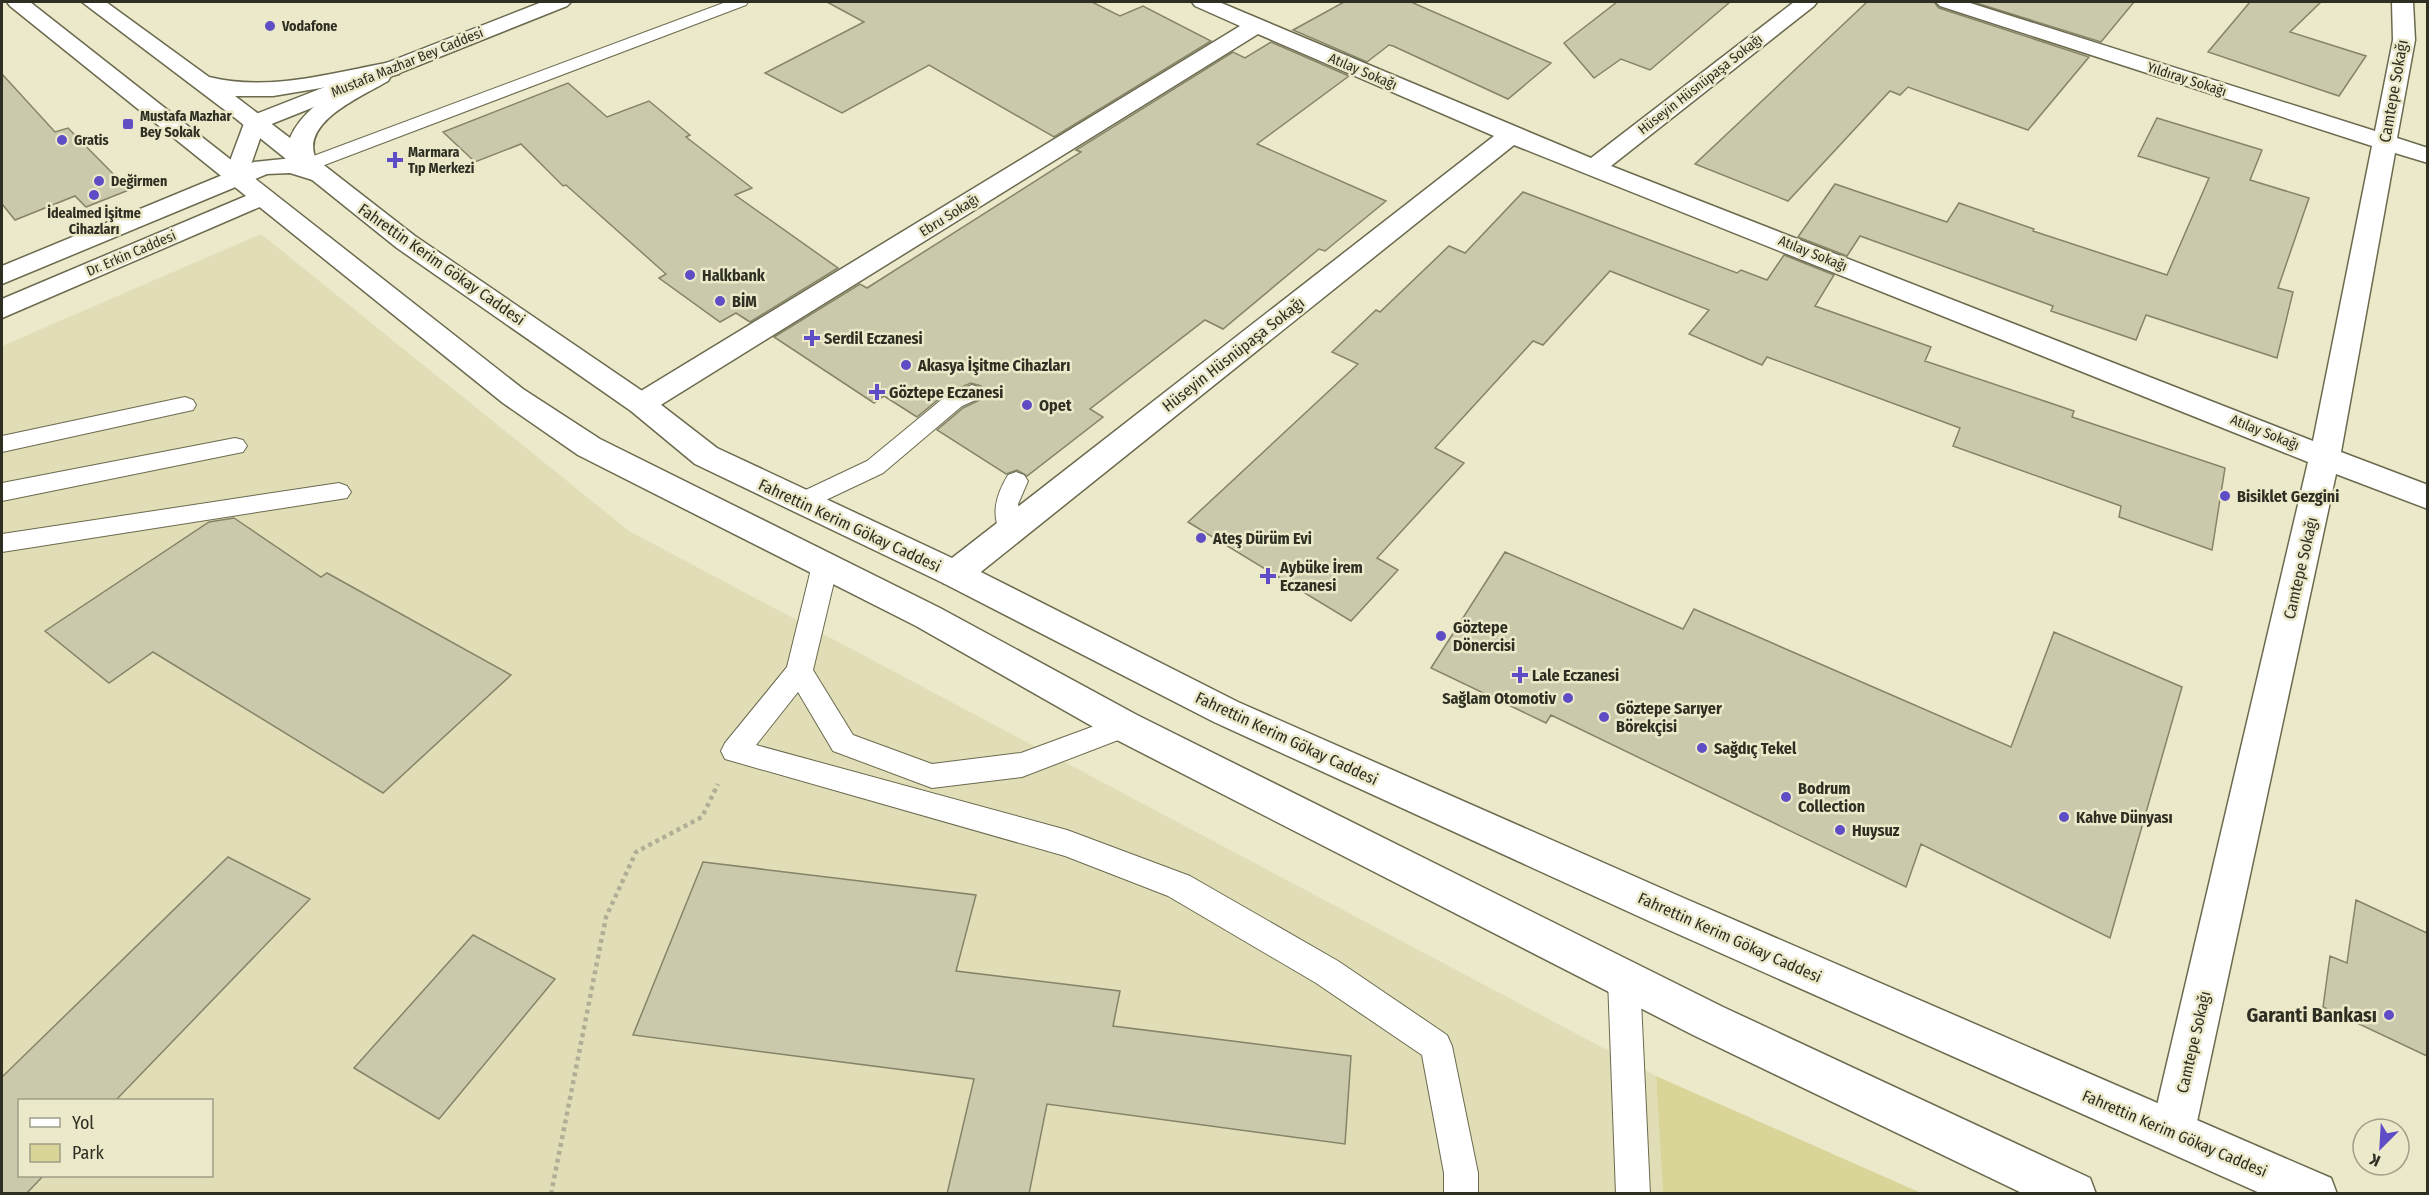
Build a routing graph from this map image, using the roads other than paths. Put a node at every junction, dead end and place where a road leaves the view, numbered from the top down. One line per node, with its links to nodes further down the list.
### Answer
1 (16, 2): 18 (street)
2 (93, 2): 11 (street, Fahrettin Kerim Gökay Caddesi)
3 (560, 2): 10 (street, Mustafa Mazhar Bey Caddesi)
4 (740, 2): 17 (lane)
5 (1202, 2): 9 (street, Atılay Sokağı)
6 (1807, 2): 16 (street, Hüseyin Hüsnüpaşa Sokağı)
7 (1947, 2): 14 (street, Yıldıray Sokağı)
8 (2403, 2): 14 (street, Camtepe Sokağı)
9 (1257, 26): 13 (street, Atılay Sokağı); 22 (street, Ebru Sokağı)
10 (391, 69): 11 (street); 12 (street, Mustafa Mazhar Bey Caddesi); 17 (street)
11 (197, 79): 12 (street, Fahrettin Kerim Gökay Caddesi)
12 (254, 123): 17 (street, Fahrettin Kerim Gökay Caddesi); 18 (street)
13 (1511, 135): 16 (street, Atılay Sokağı); 32 (street, Hüseyin Hüsnüpaşa Sokağı)
14 (2384, 142): 15 (street, Yıldıray Sokağı); 26 (street, Camtepe Sokağı)
15 (2427, 156)
16 (1594, 167): 26 (street, Atılay Sokağı)
17 (313, 170): 18 (street, Fahrettin Kerim Gökay Caddesi); 22 (street, Fahrettin Kerim Gökay Caddesi)
18 (248, 188): 19 (street, Dr. Erkin Caddesi); 20 (street, Dr. Erkin Caddesi); 34 (street)
19 (2, 276)
20 (2, 309)
21 (972, 393): 31 (lane)
22 (641, 404): 31 (street, Fahrettin Kerim Gökay Caddesi)
23 (185, 405): 24 (lane)
24 (2, 444)
25 (236, 446): 28 (lane)
26 (2325, 455): 30 (street, Atılay Sokağı); 39 (street, Camtepe Sokağı)
27 (1016, 481): 32 (lane)
28 (2, 492)
29 (339, 492): 33 (lane)
30 (2427, 498)
31 (801, 502): 35 (street, Fahrettin Kerim Gökay Caddesi)
32 (1011, 530): 35 (street, Hüseyin Hüsnüpaşa Sokağı)
33 (2, 543)
34 (825, 565): 36 (lane); 37 (street)
35 (956, 574): 39 (street, Fahrettin Kerim Gökay Caddesi)
36 (799, 671): 37 (lane); 40 (lane)
37 (1124, 726): 38 (street)
38 (1624, 979): 41 (lane); 42 (street)
39 (2173, 1131): 43 (street, Fahrettin Kerim Gökay Caddesi)
40 (1461, 1194)
41 (1633, 1194)
42 (2074, 1194)
43 (2315, 1194)

